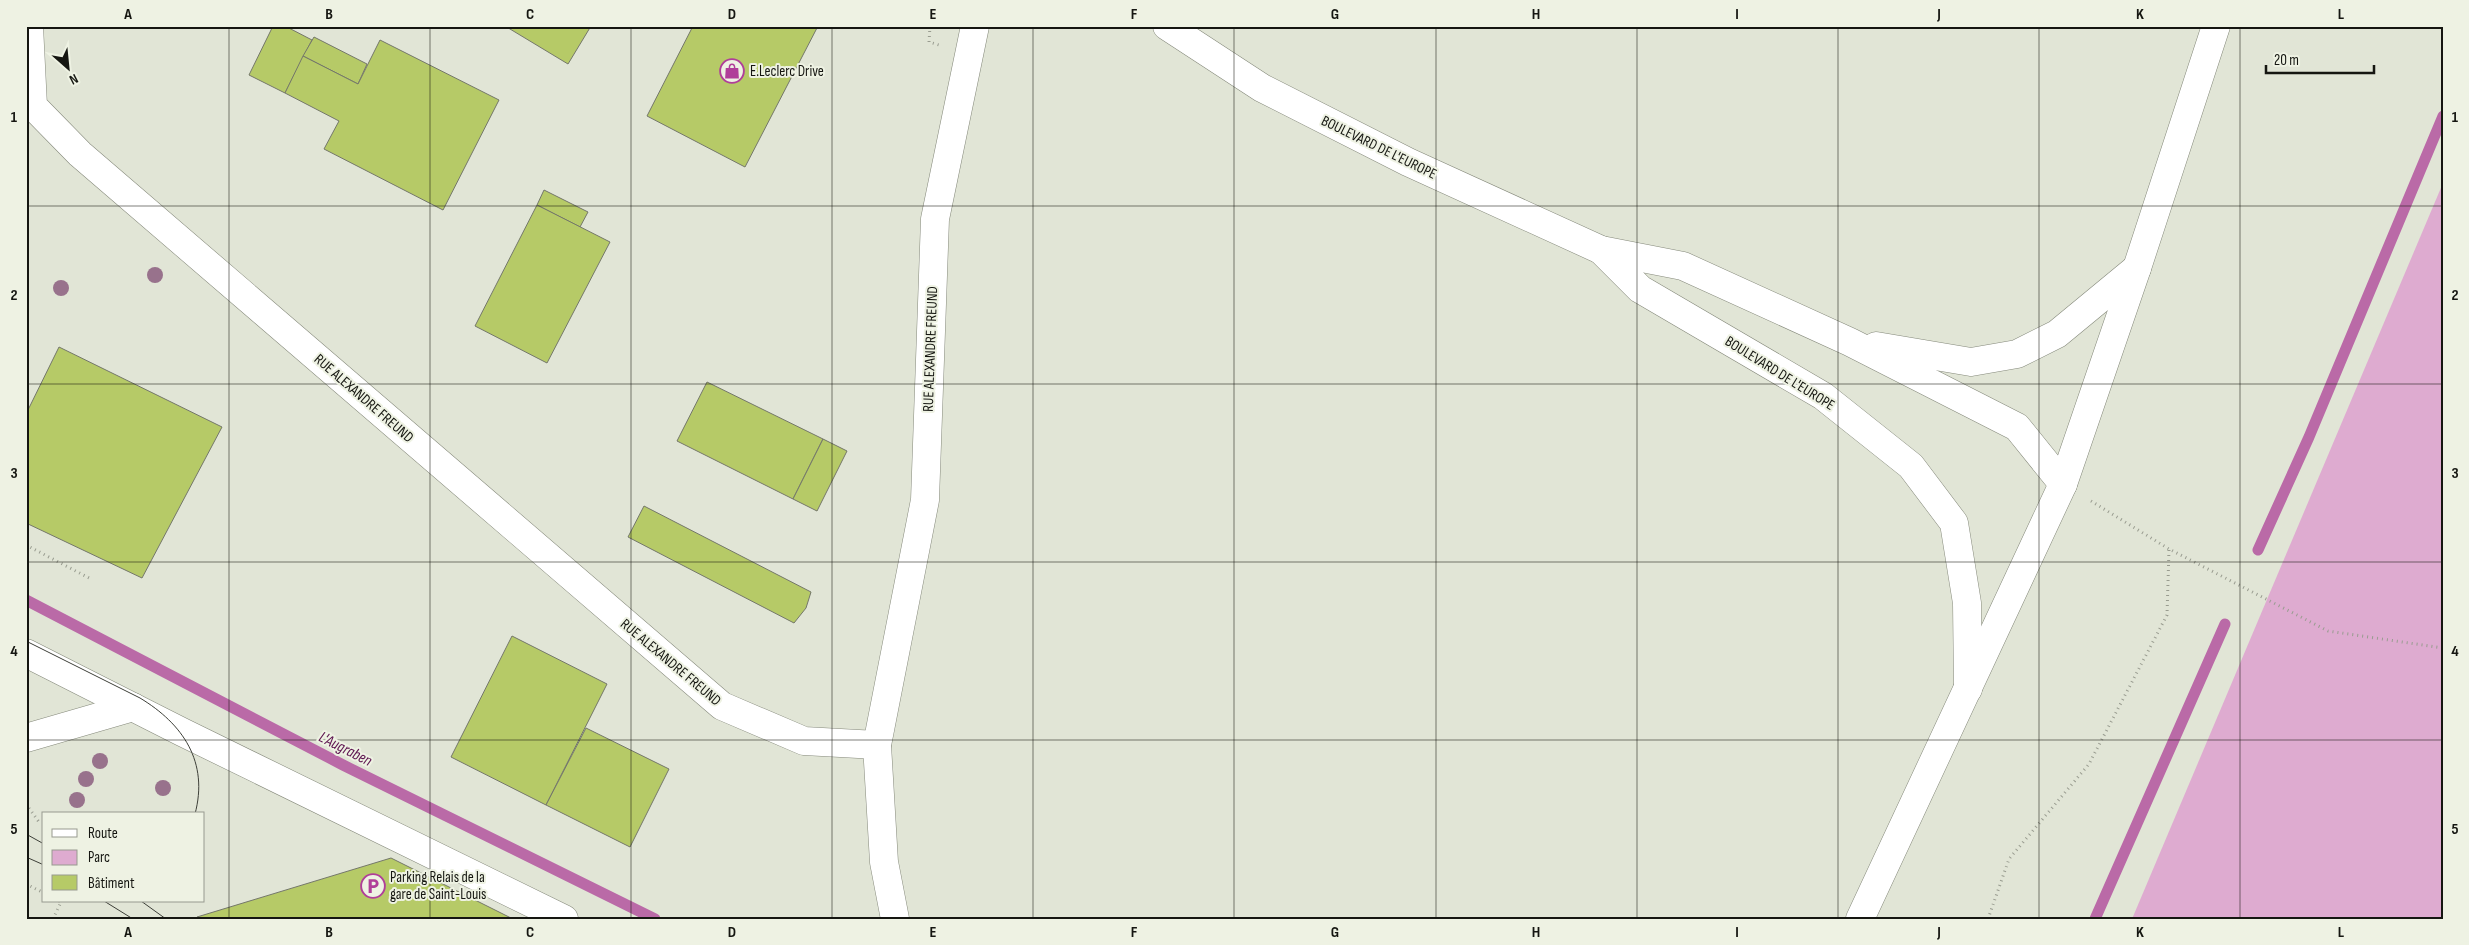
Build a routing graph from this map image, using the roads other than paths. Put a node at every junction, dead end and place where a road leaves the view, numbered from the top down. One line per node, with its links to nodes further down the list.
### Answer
1 (975, 26): 13 (street, RUE ALEXANDRE FREUND)
2 (1167, 26): 5 (street, BOULEVARD DE L'EUROPE)
3 (2216, 26): 6 (street)
4 (28, 43): 13 (street, RUE ALEXANDRE FREUND)
5 (1601, 250): 7 (street, BOULEVARD DE L'EUROPE); 10 (street, BOULEVARD DE L'EUROPE)
6 (2137, 268): 7 (street, BOULEVARD DE L'EUROPE); 8 (street)
7 (1850, 342): 8 (street, BOULEVARD DE L'EUROPE)
8 (2063, 484): 10 (street)
9 (26, 653): 11 (street)
10 (1968, 689): 16 (street)
11 (133, 707): 12 (street); 14 (street)
12 (26, 738)
13 (877, 745): 15 (street)
14 (564, 919)
15 (895, 919)
16 (1860, 919)

